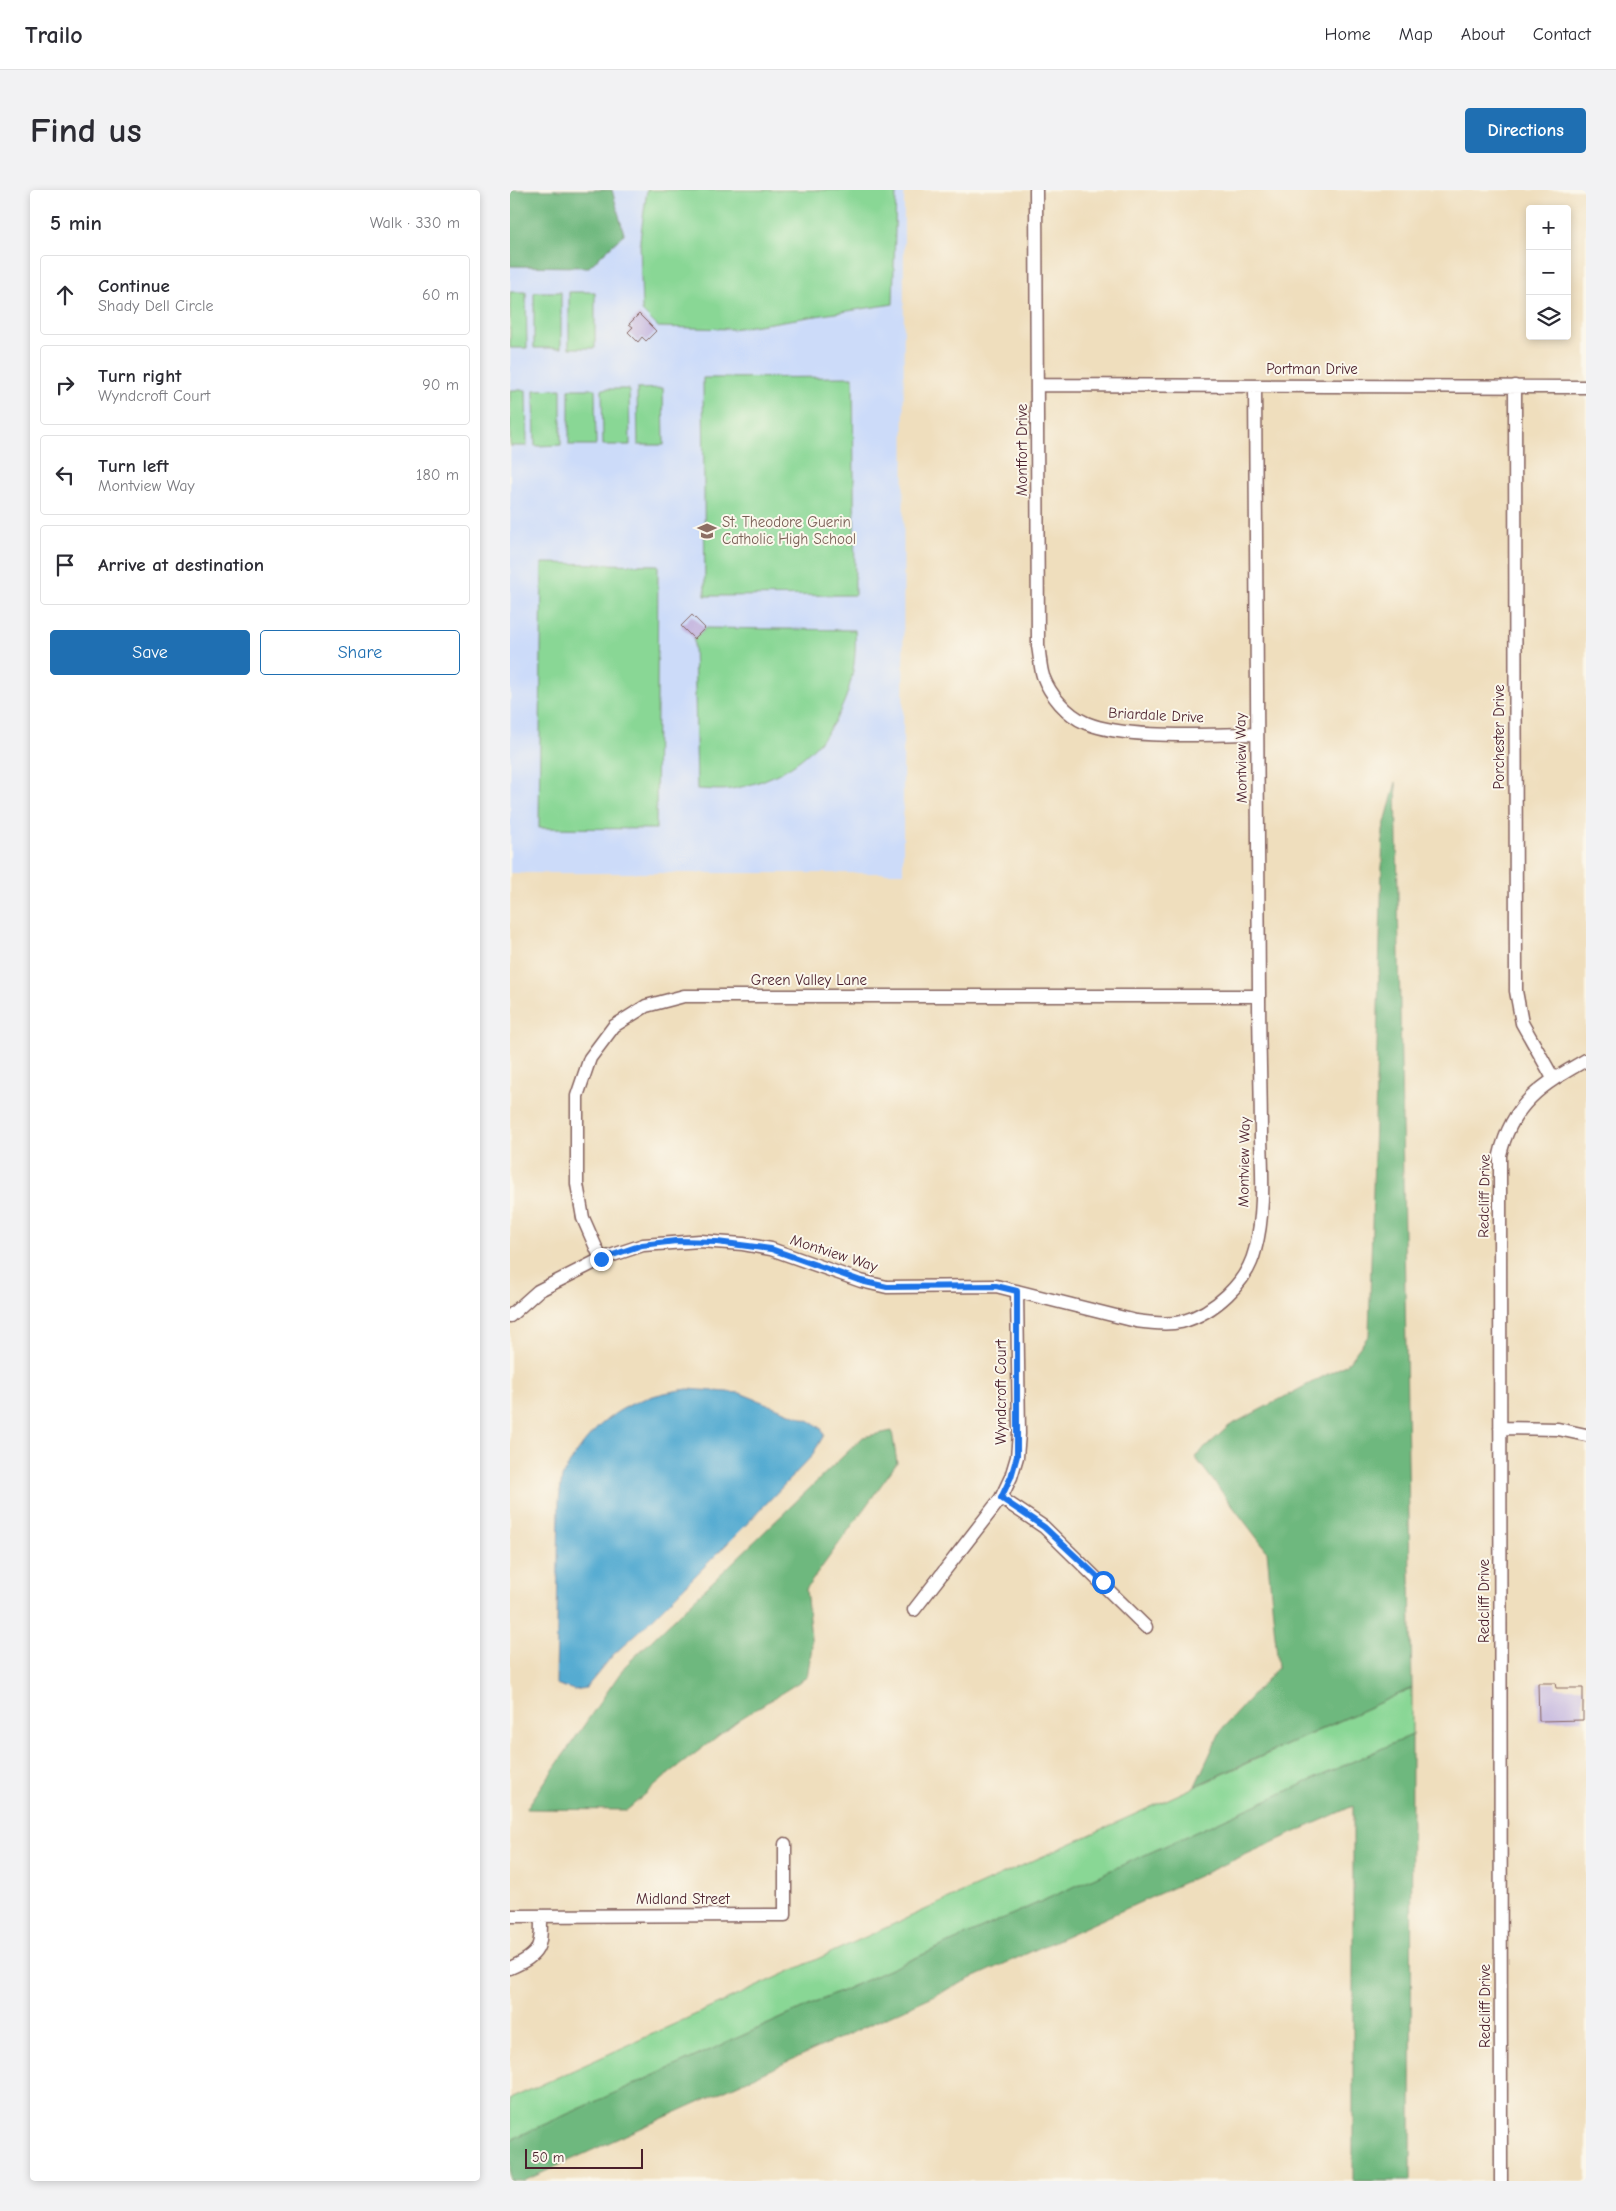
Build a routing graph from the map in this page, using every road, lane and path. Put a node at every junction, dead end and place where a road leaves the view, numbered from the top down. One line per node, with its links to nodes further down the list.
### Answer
1 (1036, 190): 2 (street, Montfort Drive)
2 (1038, 385): 3 (street, Portman Drive); 6 (street, Montfort Drive)
3 (1255, 386): 4 (street, Portman Drive); 7 (street, Montview Way)
4 (1515, 386): 5 (street, Portman Drive); 10 (street, Porchester Drive)
5 (1586, 387)
6 (1060, 704): 7 (street, Briardale Drive)
7 (1257, 734): 8 (street, Montview Way)
8 (1259, 996): 11 (street, Green Valley Lane); 12 (street, Montview Way)
9 (1586, 1060): 10 (street, Redcliff Drive)
10 (1553, 1078): 14 (street, Redcliff Drive)
11 (601, 1259): 12 (street, Montview Way); 13 (street, Montview Way)
12 (1017, 1291): 16 (street, Wyndcroft Court)
13 (510, 1316)
14 (1500, 1428): 15 (street); 23 (street, Redcliff Drive)
15 (1586, 1435)
16 (1001, 1498): 17 (street, Wyndcroft Court); 18 (street)
17 (914, 1610)
18 (1146, 1626)
19 (785, 1844): 21 (street, Midland Street)
20 (510, 1916): 21 (street, Midland Street)
21 (541, 1916): 22 (street)
22 (510, 1968)
23 (1501, 2181)

